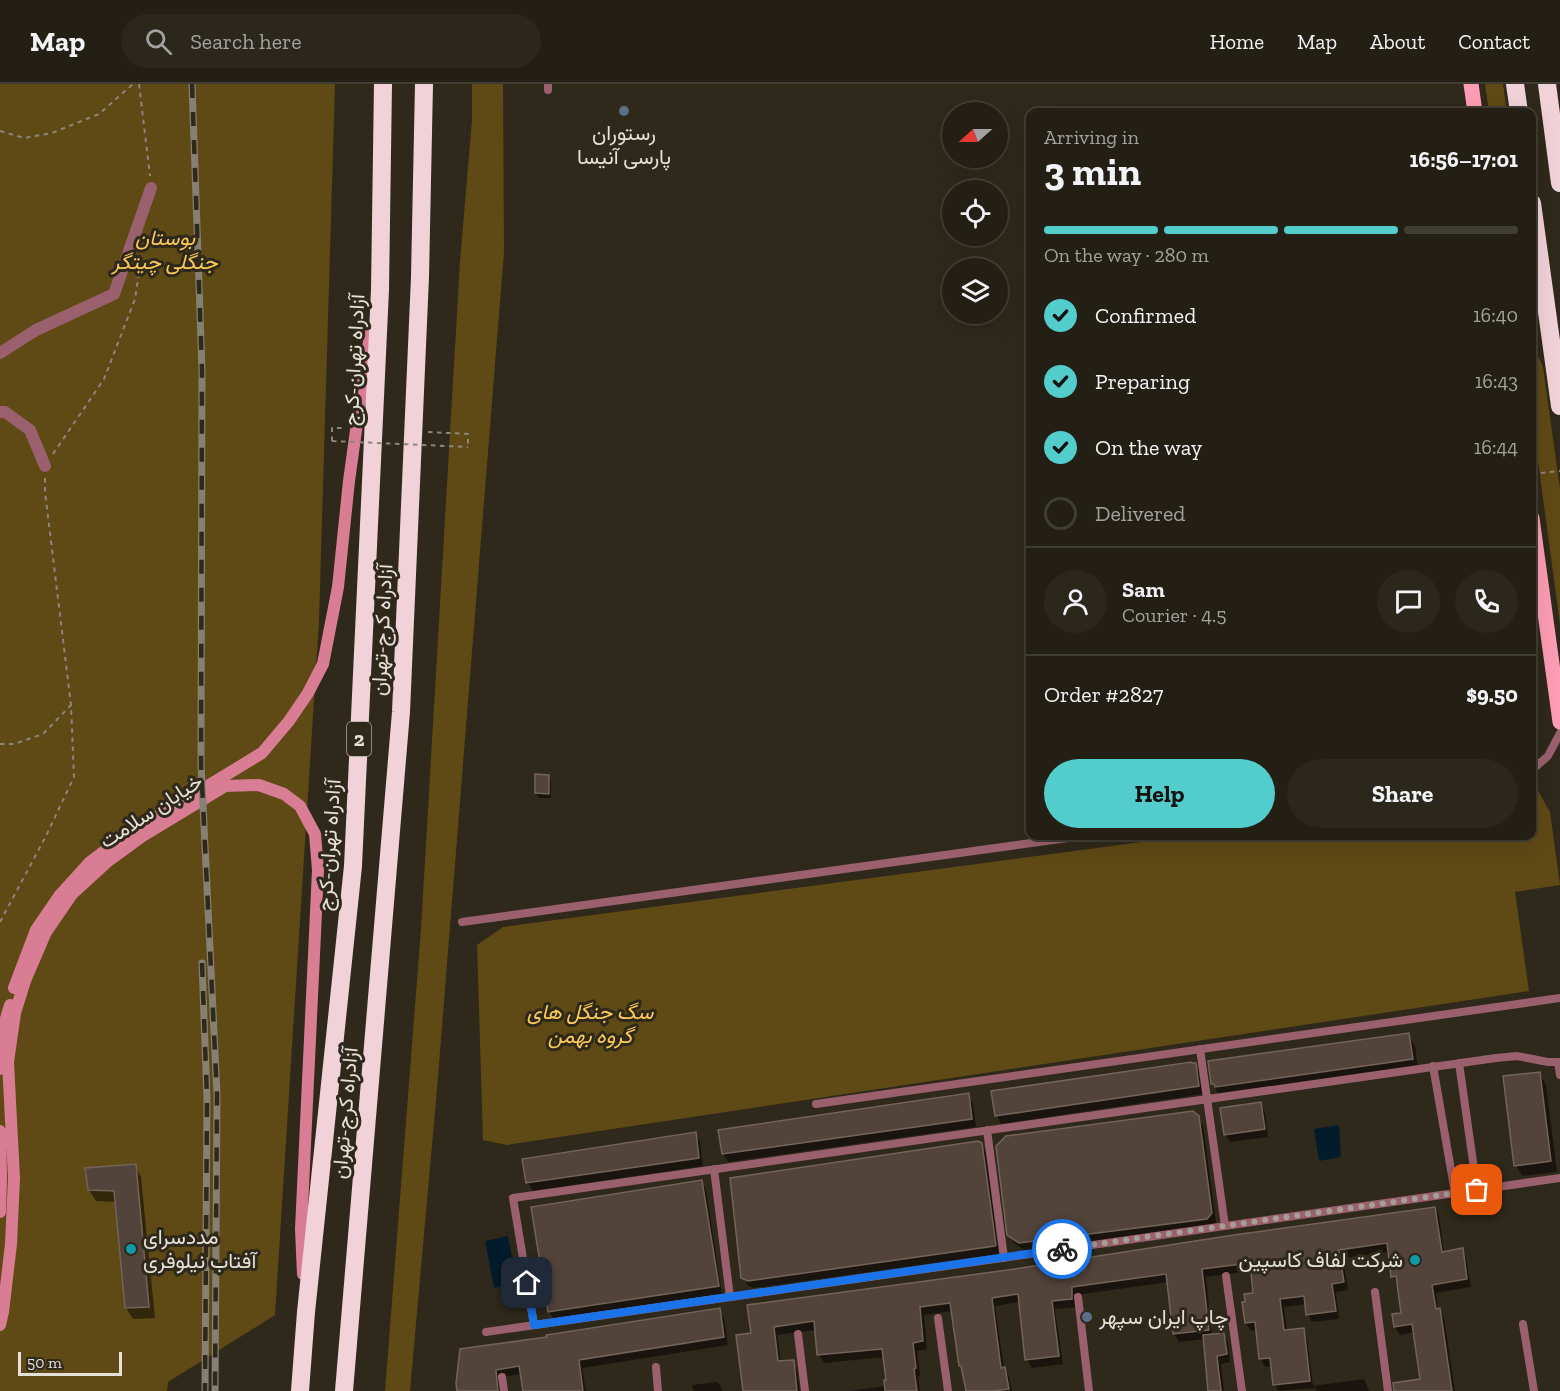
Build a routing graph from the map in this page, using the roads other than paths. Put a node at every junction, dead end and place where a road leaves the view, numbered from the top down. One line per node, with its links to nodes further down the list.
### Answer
1 (383, 84): 11 (highway, آزادراه تهران-کرج / 2)
2 (424, 84): 56 (highway, آزادراه کرج-تهران / 2)
3 (1471, 84): 6 (main road)
4 (1515, 84): 7 (highway)
5 (1547, 84): 8 (highway)
6 (1474, 108)
7 (1518, 108)
8 (1560, 183)
9 (151, 188): 12 (street)
10 (1536, 232): 13 (highway)
11 (380, 290): 27 (main road, خیابان سلامت); 46 (highway, آزادراه تهران-کرج / 2)
12 (0, 353)
13 (1560, 406)
14 (0, 412): 15 (street)
15 (45, 466)
16 (1536, 547): 17 (main road)
17 (1560, 722)
18 (1560, 733): 19 (lane)
19 (1536, 766)
20 (1053, 840): 21 (lane)
21 (462, 922)
22 (1560, 998): 23 (lane)
23 (1200, 1049): 29 (lane); 30 (lane)
24 (1559, 1062): 25 (lane); 28 (lane)
25 (1459, 1063): 26 (lane); 37 (lane)
26 (1433, 1066): 29 (lane); 38 (lane)
27 (0, 1069)
28 (1560, 1076)
29 (1207, 1099): 31 (lane); 40 (lane)
30 (816, 1104)
31 (987, 1130): 33 (lane); 41 (lane)
32 (0, 1131): 34 (main road)
33 (714, 1169): 44 (lane); 50 (lane)
34 (1, 1178): 35 (main road); 39 (main road)
35 (14, 1178): 46 (main road, خیابان سلامت); 49 (main road, خیابان سلامت)
36 (1560, 1178): 37 (lane)
37 (1477, 1190): 38 (lane)
38 (1455, 1193): 40 (lane)
39 (0, 1212)
40 (1225, 1226): 41 (lane)
41 (1004, 1258): 44 (lane)
42 (1226, 1276): 62 (lane)
43 (1374, 1292): 63 (lane)
44 (730, 1297): 50 (lane)
45 (1078, 1297): 61 (lane)
46 (306, 1312): 55 (highway, آزادراه تهران-کرج / 2)
47 (938, 1318): 60 (lane)
48 (1523, 1324): 64 (lane)
49 (0, 1325)
50 (534, 1325): 51 (lane)
51 (486, 1332)
52 (798, 1334): 59 (lane)
53 (656, 1367): 58 (lane)
54 (502, 1377): 57 (lane)
55 (300, 1391)
56 (344, 1391)
57 (504, 1391)
58 (658, 1391)
59 (805, 1391)
60 (948, 1391)
61 (1089, 1391)
62 (1242, 1391)
63 (1388, 1391)
64 (1534, 1391)

